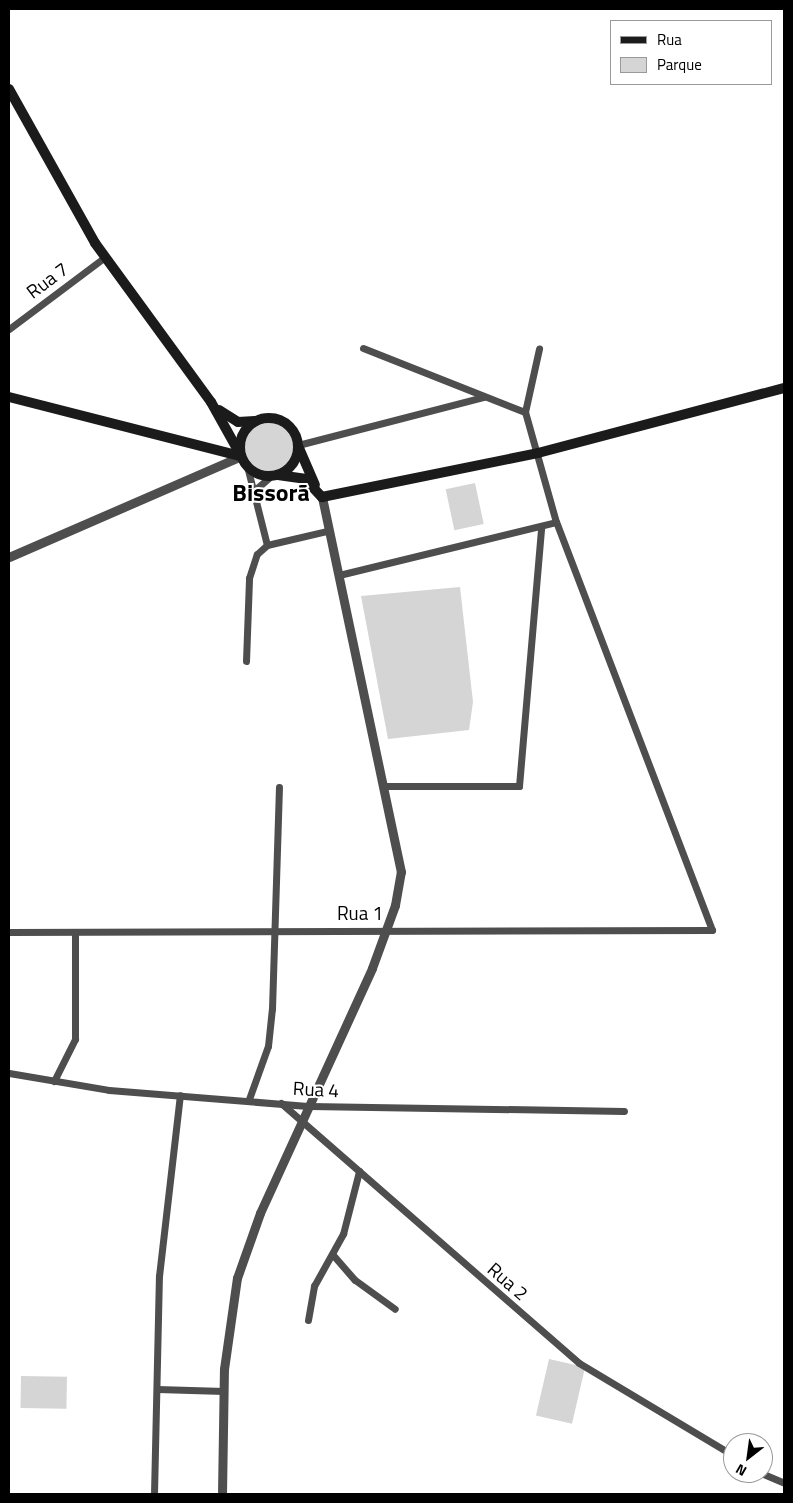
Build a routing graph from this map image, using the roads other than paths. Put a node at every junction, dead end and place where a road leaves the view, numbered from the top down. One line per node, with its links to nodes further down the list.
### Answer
1 (9, 89): 2 (main road)
2 (105, 257): 3 (street, Rua 7); 9 (main road)
3 (9, 329)
4 (363, 348): 8 (street)
5 (539, 349): 10 (street)
6 (784, 388): 13 (main road)
7 (9, 397): 14 (main road)
8 (484, 397): 10 (street); 12 (street)
9 (211, 402): 11 (main road); 14 (main road)
10 (525, 412): 13 (street)
11 (255, 421): 12 (main road); 14 (main road)
12 (298, 446): 16 (main road); 18 (main road)
13 (538, 453): 18 (main road); 19 (street)
14 (241, 456): 15 (main road); 23 (street)
15 (247, 466): 16 (main road); 17 (street)
16 (273, 476): 17 (street); 18 (main road)
17 (256, 489): 22 (street)
18 (322, 497): 21 (street)
19 (556, 522): 20 (street); 28 (street, Rua 1)
20 (541, 527): 24 (street); 26 (street)
21 (327, 531): 22 (street); 24 (street)
22 (268, 545): 25 (street)
23 (9, 557)
24 (338, 575): 26 (street)
25 (246, 661)
26 (386, 786): 28 (street)
27 (279, 787): 29 (street)
28 (387, 929): 29 (street, Rua 1); 37 (street)
29 (277, 930): 31 (street, Rua 1); 35 (street)
30 (9, 932): 31 (street, Rua 1)
31 (75, 932): 33 (street)
32 (9, 1074): 33 (street, Rua 4)
33 (54, 1081): 34 (street, Rua 4)
34 (180, 1095): 35 (street, Rua 4); 44 (street)
35 (249, 1099): 36 (street, Rua 4)
36 (281, 1103): 37 (street, Rua 4); 39 (street, Rua 2)
37 (310, 1106): 38 (street, Rua 4); 39 (street)
38 (624, 1111)
39 (303, 1122): 40 (street, Rua 2); 45 (street)
40 (359, 1171): 41 (street); 46 (street, Rua 2)
41 (333, 1255): 42 (street); 43 (street)
42 (395, 1309)
43 (308, 1320)
44 (157, 1389): 45 (street); 47 (street)
45 (224, 1391): 48 (street)
46 (723, 1449)
47 (154, 1494)
48 (222, 1494)

